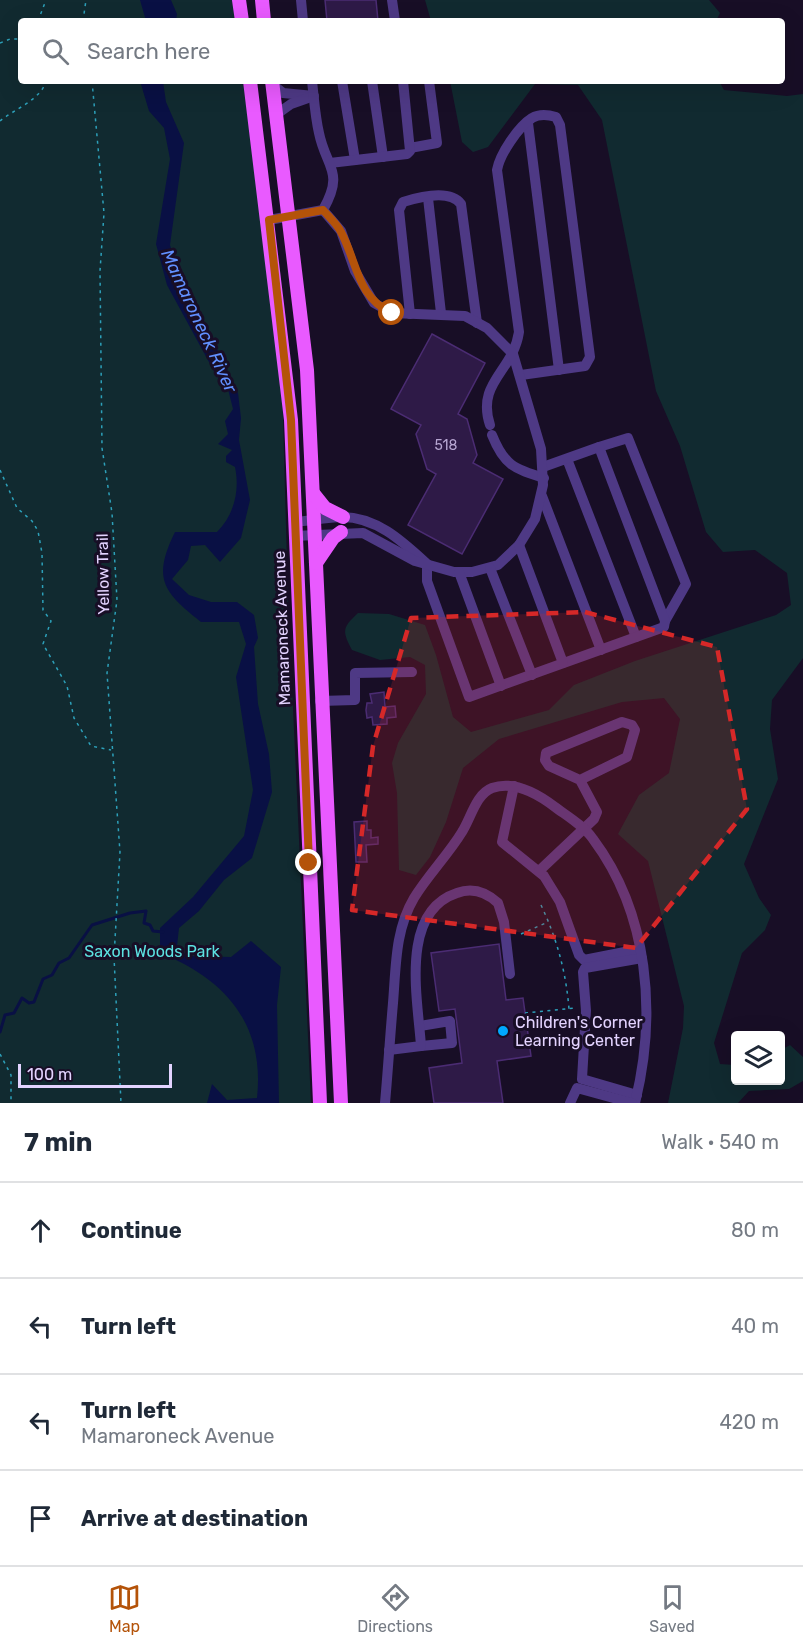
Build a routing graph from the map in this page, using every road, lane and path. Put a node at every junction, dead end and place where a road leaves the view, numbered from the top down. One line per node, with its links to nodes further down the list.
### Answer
1 (46, 0): 7 (path)
2 (86, 0): 8 (path)
3 (239, 0): 9 (main road)
4 (262, 0): 10 (main road)
5 (301, 0): 11 (street)
6 (392, 0): 12 (street)
7 (39, 18)
8 (83, 18)
9 (242, 18)
10 (264, 18)
11 (303, 18)
12 (395, 18)
13 (18, 39): 14 (path)
14 (0, 43)
15 (46, 84): 27 (path)
16 (92, 84): 66 (path, Yellow Trail)
17 (250, 84): 36 (main road, Mamaroneck Avenue)
18 (273, 84): 26 (main road)
19 (274, 84): 25 (street)
20 (312, 84): 25 (street)
21 (342, 84): 31 (street)
22 (372, 84): 30 (street)
23 (403, 84): 29 (street)
24 (429, 84): 29 (street)
25 (314, 96): 26 (street); 32 (street)
26 (277, 114): 35 (main road)
27 (0, 121)
28 (528, 123): 40 (street); 41 (street); 41 (street)
29 (410, 148): 30 (street)
30 (383, 157): 31 (street)
31 (355, 160): 32 (street)
32 (330, 163): 34 (street)
33 (428, 198): 37 (street); 38 (street); 39 (street)
34 (323, 210): 35 (street); 38 (street)
35 (288, 217): 36 (street); 47 (main road)
36 (269, 220): 51 (main road, Mamaroneck Avenue)
37 (441, 313): 38 (street); 39 (street)
38 (410, 314)
39 (477, 323): 40 (street)
40 (513, 354): 42 (street); 46 (street)
41 (559, 370): 42 (street)
42 (521, 375): 46 (street)
43 (599, 447): 44 (street); 58 (street); 58 (street)
44 (567, 459): 46 (street); 59 (street)
45 (0, 470): 66 (path)
46 (543, 473): 48 (street)
47 (313, 493): 49 (main road); 50 (main road)
48 (542, 496): 53 (street); 60 (street)
49 (343, 517): 50 (street); 55 (street)
50 (314, 528): 51 (street); 52 (street); 54 (main road)
51 (295, 529): 70 (main road, Mamaroneck Avenue)
52 (342, 532): 54 (main road); 55 (street)
53 (519, 545): 56 (street); 61 (street)
54 (316, 563): 65 (main road)
55 (427, 564): 57 (street); 64 (street)
56 (490, 568): 57 (street); 63 (street)
57 (459, 572): 64 (street)
58 (665, 621): 59 (street)
59 (636, 637): 60 (street)
60 (601, 650): 61 (street)
61 (563, 663): 63 (street)
62 (412, 672): 65 (street)
63 (532, 675): 64 (street)
64 (501, 686)
65 (320, 701): 71 (main road)
66 (112, 750): 90 (path, Yellow Trail)
67 (580, 780): 67 (street); 69 (street)
68 (514, 786): 69 (street); 72 (street); 79 (street)
69 (583, 829): 72 (street); 76 (street)
70 (309, 863): 71 (street); 91 (main road, Mamaroneck Avenue)
71 (330, 863): 92 (main road)
72 (539, 871): 76 (street)
73 (542, 905): 74 (path)
74 (549, 921): 75 (path); 81 (path)
75 (521, 934)
76 (641, 954): 80 (street); 88 (street)
77 (510, 974): 78 (street)
78 (417, 977): 79 (street); 83 (street)
79 (395, 978): 85 (street)
80 (585, 1007): 81 (path); 88 (street)
81 (569, 1009): 82 (path)
82 (525, 1013)
83 (420, 1026): 84 (street); 84 (street)
84 (421, 1046): 85 (street)
85 (389, 1050): 93 (street)
86 (0, 1054): 89 (path)
87 (605, 1099): 88 (street); 94 (street)
88 (635, 1100)
89 (11, 1103)
90 (121, 1103)
91 (320, 1103)
92 (340, 1103)
93 (385, 1103)
94 (570, 1103)

